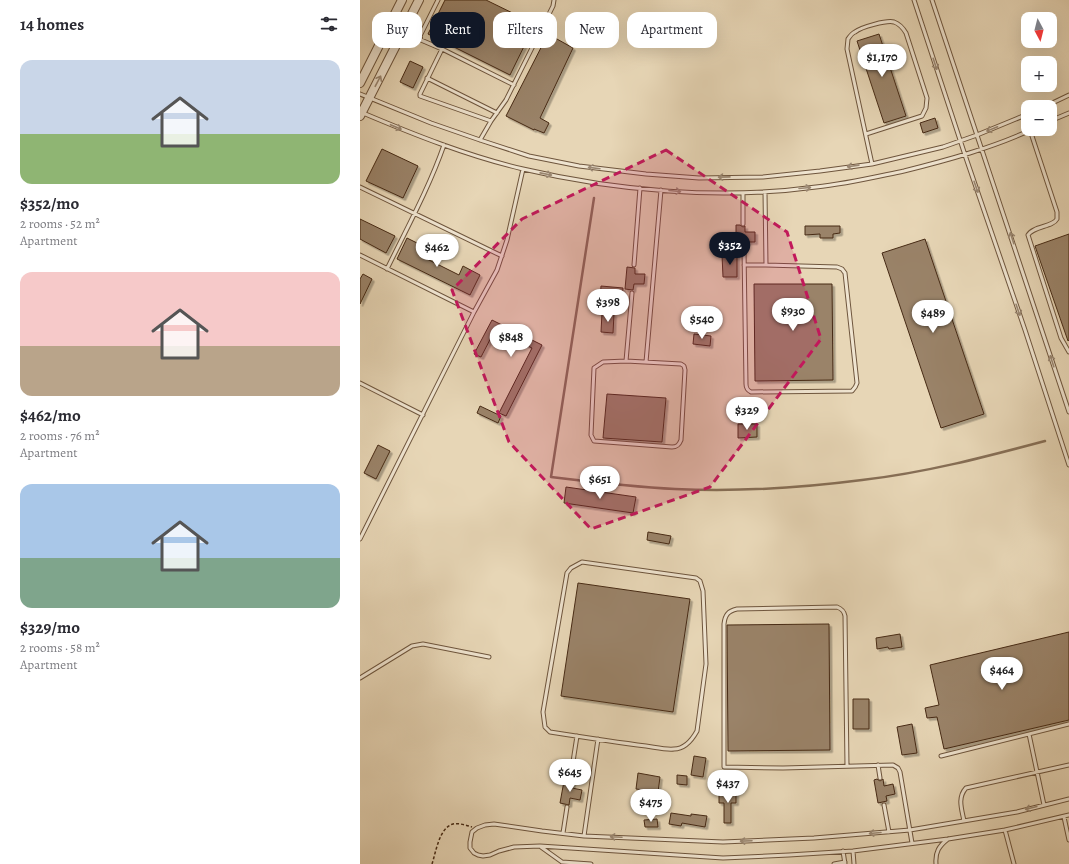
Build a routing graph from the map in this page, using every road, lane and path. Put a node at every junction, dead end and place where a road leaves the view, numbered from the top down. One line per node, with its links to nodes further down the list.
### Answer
1 (402, 0): 9 (street)
2 (419, 0): 13 (street, one-way to 2)
3 (438, 0): 7 (lane)
4 (554, 0): 10 (lane)
5 (914, 0): 26 (lane, one-way to 26)
6 (932, 0): 23 (lane)
7 (442, 49): 8 (lane); 10 (lane)
8 (427, 78): 16 (lane); 20 (lane)
9 (360, 83)
10 (514, 85): 16 (lane)
11 (360, 94): 13 (lane)
12 (1069, 95): 14 (lane)
13 (369, 98): 15 (street); 25 (lane)
14 (1057, 101)
15 (361, 113): 27 (lane, one-way to 27)
16 (497, 113): 20 (lane)
17 (1069, 113): 19 (lane)
18 (1021, 117): 23 (lane, one-way to 23)
19 (1057, 118)
20 (491, 121): 25 (lane)
21 (866, 134): 21 (lane); 30 (lane)
22 (1021, 134): 28 (lane)
23 (977, 135): 26 (lane); 28 (lane)
24 (1033, 136): 48 (lane)
25 (480, 140): 30 (lane, one-way to 25)
26 (960, 141): 29 (lane); 30 (lane)
27 (444, 145): 31 (lane); 37 (lane)
28 (982, 149): 29 (lane); 52 (lane, one-way to 28)
29 (965, 155): 35 (lane, one-way to 29); 54 (lane, one-way to 54)
30 (872, 164)
31 (523, 169): 33 (lane, one-way to 33); 41 (lane)
32 (360, 187): 37 (lane)
33 (640, 188): 34 (lane); 42 (lane)
34 (662, 190): 36 (lane, one-way to 36); 50 (lane)
35 (765, 192): 36 (lane); 44 (lane)
36 (743, 193): 38 (lane)
37 (414, 214): 41 (lane); 45 (lane)
38 (743, 224)
39 (744, 250): 43 (lane)
40 (360, 256): 45 (lane)
41 (502, 256): 47 (lane)
42 (634, 265)
43 (744, 265): 44 (lane); 44 (lane)
44 (766, 265)
45 (387, 268): 47 (lane)
46 (632, 293): 49 (lane)
47 (474, 312): 53 (lane)
48 (1069, 352)
49 (626, 361): 50 (lane); 50 (lane)
50 (646, 362)
51 (360, 383): 53 (lane)
52 (1069, 412)
53 (423, 415): 55 (lane)
54 (1069, 466)
55 (360, 539)
56 (489, 657): 57 (lane)
57 (360, 678)
58 (1069, 724): 59 (lane)
59 (1029, 734): 62 (lane); 66 (lane)
60 (577, 736): 61 (lane); 61 (lane); 68 (lane)
61 (598, 739): 81 (lane)
62 (941, 756)
63 (1069, 764): 66 (lane)
64 (878, 765): 65 (lane); 67 (lane); 77 (lane)
65 (847, 766): 65 (lane)
66 (1037, 772): 71 (lane); 75 (lane)
67 (880, 778)
68 (570, 781)
69 (1069, 799): 71 (lane)
70 (884, 805): 79 (lane)
71 (1044, 805): 75 (lane, one-way to 75)
72 (567, 807): 80 (lane)
73 (1069, 815): 74 (lane)
74 (1064, 817): 78 (lane); 83 (lane)
75 (964, 821): 77 (lane)
76 (477, 828): 80 (lane); 85 (lane); 89 (path)
77 (910, 830): 79 (lane); 84 (lane)
78 (1005, 830): 82 (lane); 94 (lane)
79 (889, 832): 81 (lane, one-way to 81)
80 (563, 833): 81 (lane)
81 (584, 836)
82 (948, 839): 84 (lane); 93 (lane)
83 (1069, 840)
84 (912, 843): 86 (lane)
85 (540, 846): 87 (lane); 90 (lane)
86 (853, 850): 87 (lane); 92 (lane)
87 (843, 851): 88 (lane)
88 (845, 863): 91 (lane)
89 (432, 864)
90 (590, 864)
91 (834, 864)
92 (854, 864)
93 (936, 864)
94 (1014, 864)

